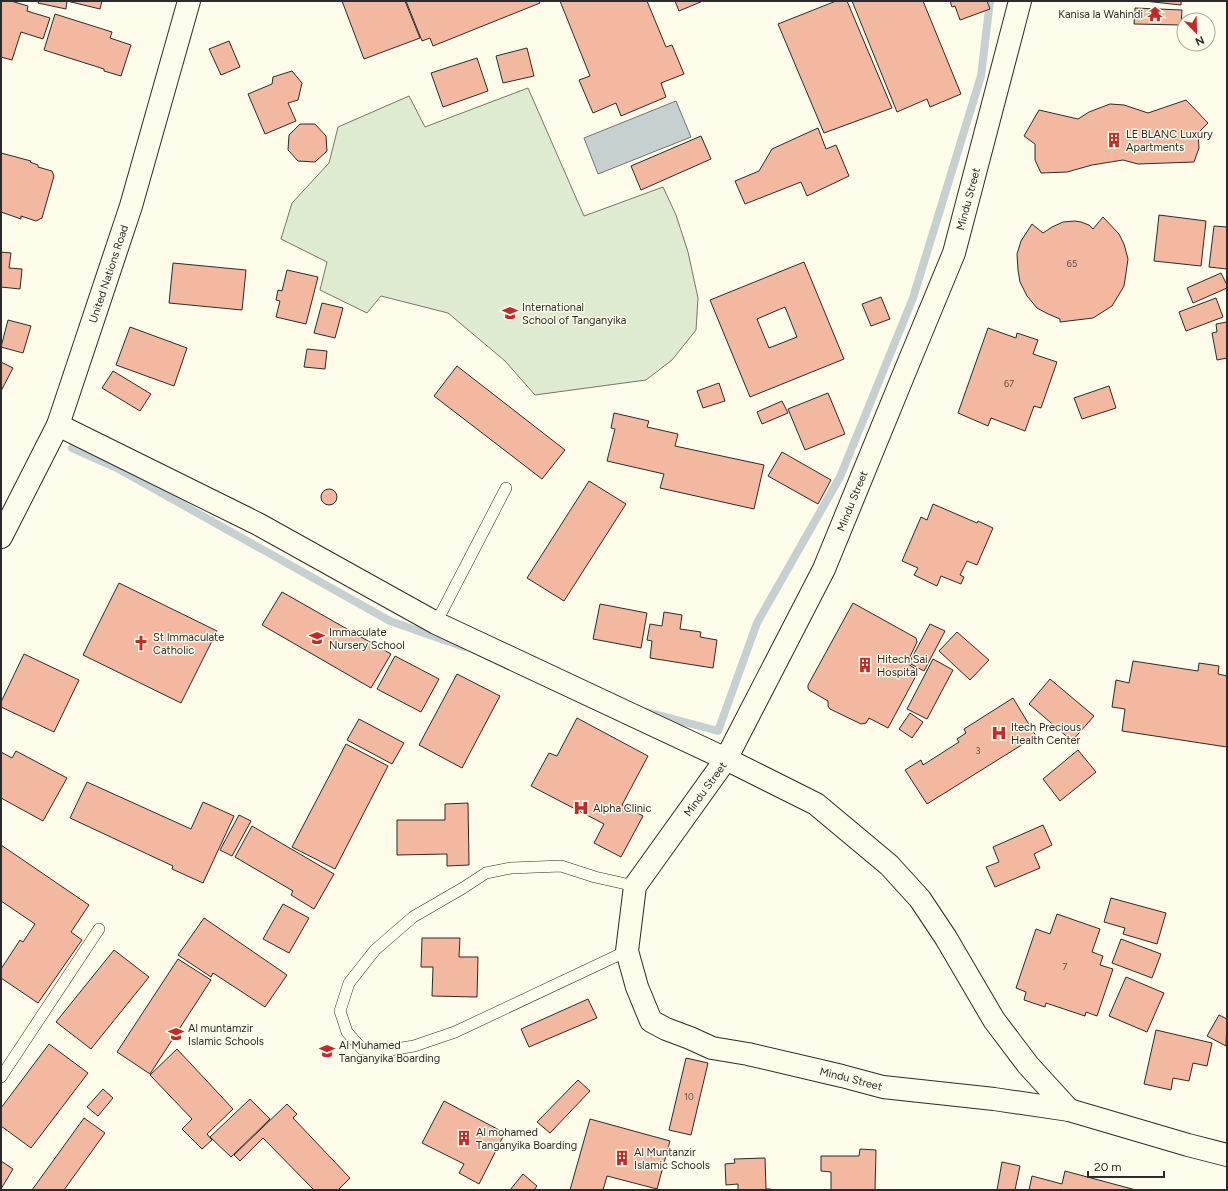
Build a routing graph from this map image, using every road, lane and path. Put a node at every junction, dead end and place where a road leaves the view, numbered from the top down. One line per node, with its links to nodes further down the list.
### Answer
1 (189, 1): 3 (street, United Nations Road)
2 (1020, 1): 7 (street, Mindu Street)
3 (58, 425): 5 (street, United Nations Road); 6 (street)
4 (506, 488): 6 (lane)
5 (1, 538)
6 (436, 623): 7 (street)
7 (726, 760): 8 (street, Mindu Street); 12 (street)
8 (635, 886): 10 (street, Mindu Street); 10 (lane)
9 (99, 929): 11 (lane)
10 (627, 951): 12 (street, Mindu Street)
11 (1, 1077)
12 (1069, 1110): 13 (street, Mindu Street)
13 (1227, 1155)

